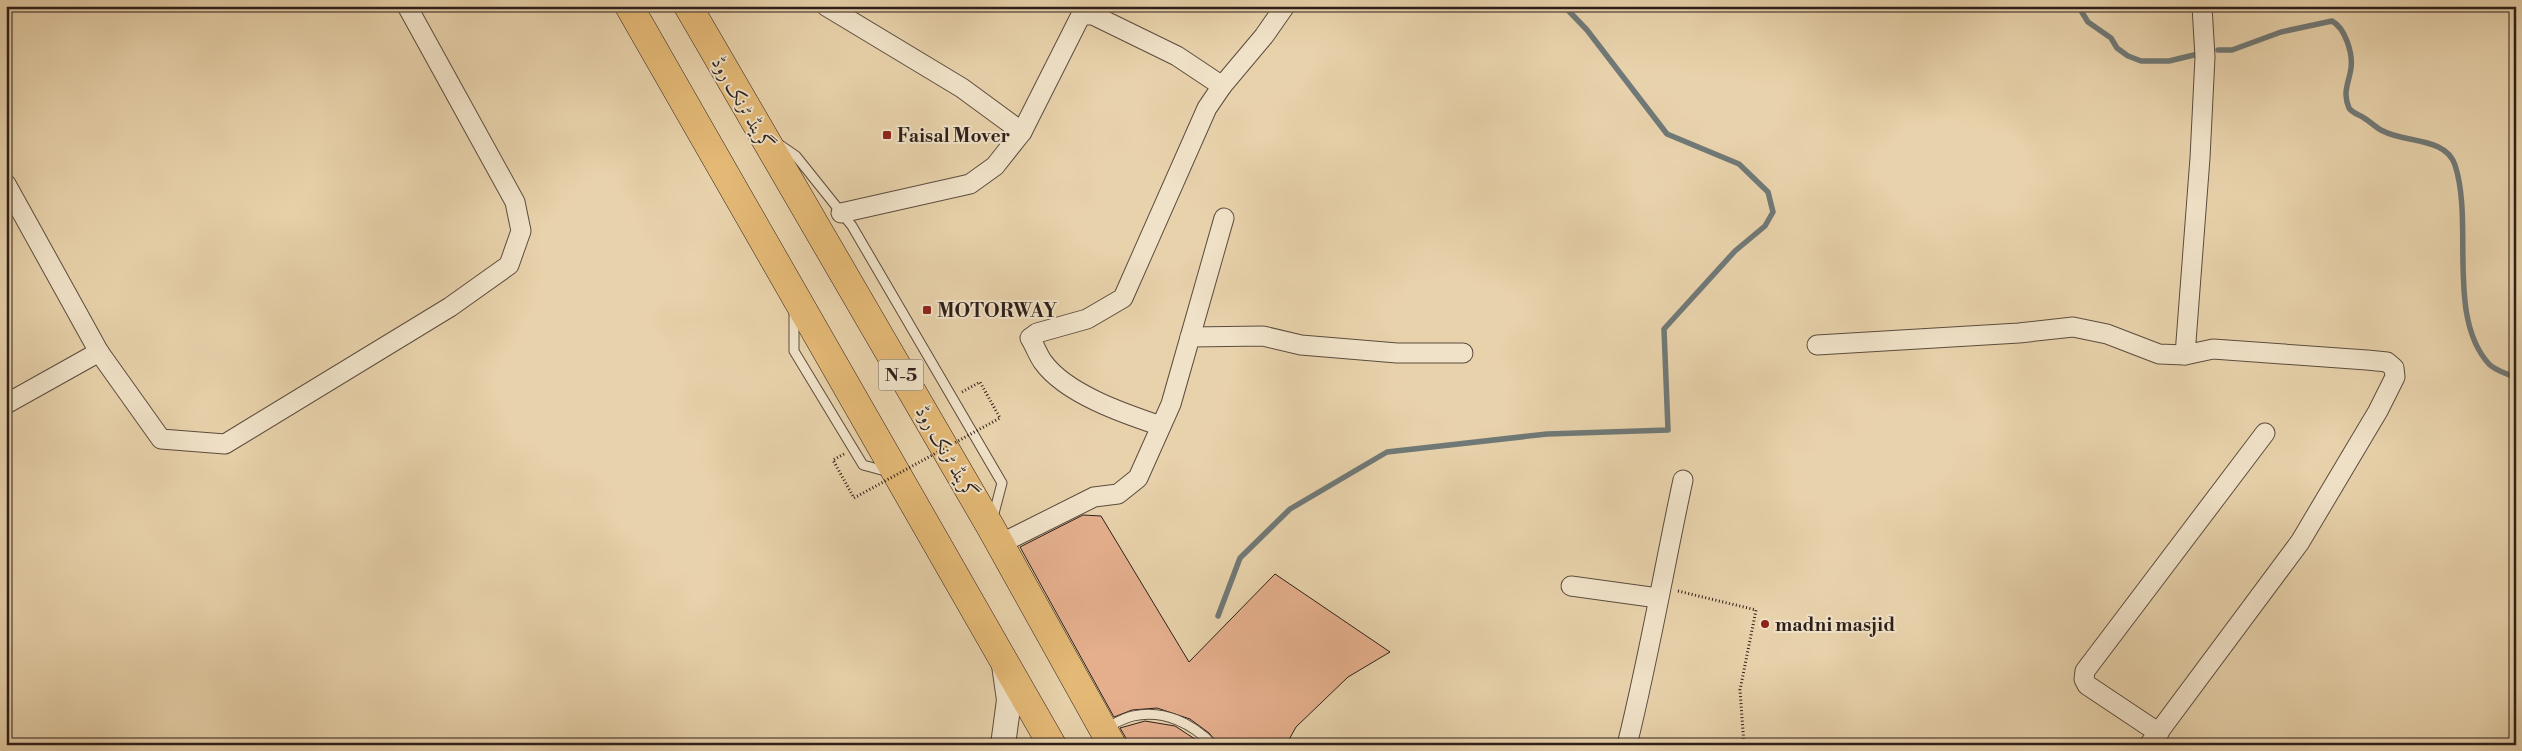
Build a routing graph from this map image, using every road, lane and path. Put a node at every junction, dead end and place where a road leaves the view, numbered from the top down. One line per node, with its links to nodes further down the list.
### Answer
1 (407, 6): 17 (street)
2 (629, 6): 11 (highway, N-5)
3 (640, 6): 11 (highway)
4 (688, 6): 9 (highway, گرینڈ ٹرنک روڈ / N-5)
5 (826, 6): 10 (street)
6 (1285, 6): 8 (street)
7 (2202, 6): 19 (street)
8 (1222, 86): 10 (street); 22 (street)
9 (758, 129): 13 (lane); 26 (highway, گرینڈ ٹرنک روڈ / N-5)
10 (1022, 132): 13 (street)
11 (710, 148): 29 (highway, N-5)
12 (6, 184): 17 (street)
13 (841, 212): 26 (lane)
14 (1224, 218): 15 (street)
15 (1190, 337): 18 (street); 22 (street)
16 (1817, 345): 19 (street)
17 (98, 352): 21 (street)
18 (1463, 353)
19 (2185, 355): 31 (street)
20 (960, 393): 24 (path, bridge)
21 (6, 404)
22 (1161, 426): 26 (street)
23 (2265, 433): 31 (street)
24 (833, 460)
25 (1683, 480): 28 (street)
26 (995, 535): 30 (highway, گرینڈ ٹرنک روڈ / N-5)
27 (1571, 586): 28 (street)
28 (1659, 593): 35 (street); 36 (path)
29 (1003, 658): 32 (street); 33 (highway, N-5)
30 (1107, 737): 34 (lane)
31 (2154, 739)
32 (1003, 745)
33 (1052, 745)
34 (1213, 745)
35 (1626, 745)
36 (1744, 745)

